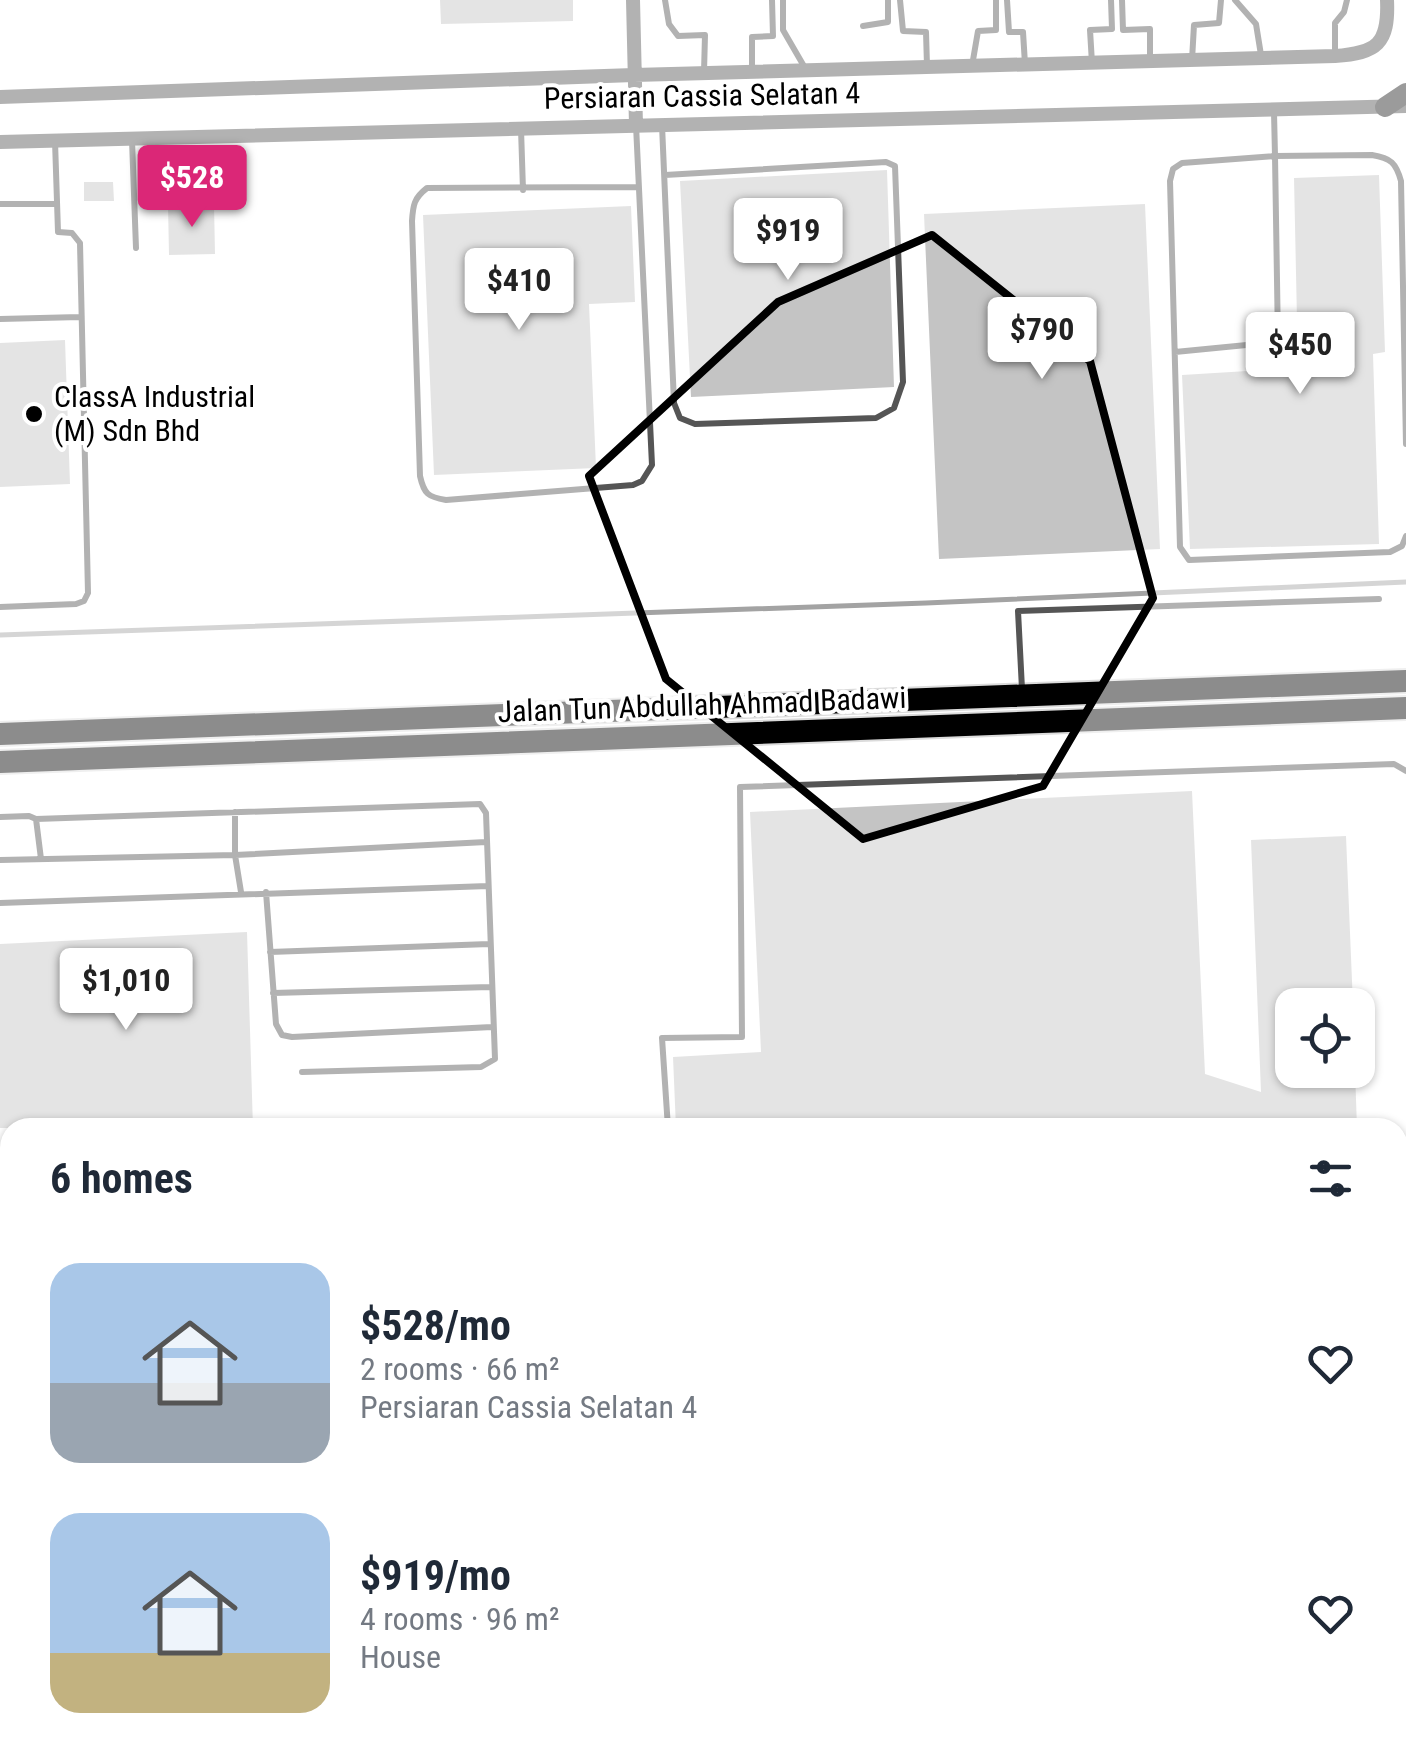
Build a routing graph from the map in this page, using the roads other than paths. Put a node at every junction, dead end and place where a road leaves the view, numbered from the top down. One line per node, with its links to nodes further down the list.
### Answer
1 (632, 0): 27 (street)
2 (665, 0): 26 (lane)
3 (772, 0): 25 (lane)
4 (782, 0): 24 (lane)
5 (888, 0): 15 (lane)
6 (900, 0): 23 (lane)
7 (996, 0): 22 (lane)
8 (1007, 0): 20 (lane)
9 (1111, 0): 21 (lane)
10 (1122, 0): 18 (lane)
11 (1221, 0): 19 (lane)
12 (1235, 0): 17 (lane)
13 (1347, 0): 16 (lane)
14 (1387, 0): 16 (street)
15 (863, 26)
16 (1335, 56): 17 (street)
17 (1261, 60): 19 (street)
18 (1150, 62): 19 (street); 21 (street)
19 (1192, 62)
20 (1025, 64): 21 (street); 22 (street)
21 (1092, 64)
22 (972, 67): 23 (street)
23 (927, 68): 24 (street)
24 (806, 70): 25 (street)
25 (752, 72): 26 (street)
26 (704, 73): 27 (street)
27 (634, 75): 29 (street); 34 (street)
28 (1406, 93): 30 (street)
29 (0, 97)
30 (1396, 106): 31 (street, Persiaran Cassia Selatan 4); 32 (street)
31 (1274, 110): 33 (street, Persiaran Cassia Selatan 4); 39 (lane)
32 (1406, 115)
33 (662, 124): 34 (street, Persiaran Cassia Selatan 4); 40 (lane)
34 (636, 125): 35 (street, Persiaran Cassia Selatan 4); 41 (lane)
35 (521, 128): 36 (street, Persiaran Cassia Selatan 4); 42 (lane)
36 (132, 138): 37 (street, Persiaran Cassia Selatan 4); 45 (lane)
37 (55, 141): 38 (street, Persiaran Cassia Selatan 4); 44 (lane)
38 (0, 142)
39 (1275, 156): 48 (lane); 48 (lane); 49 (lane)
40 (665, 174): 40 (lane)
41 (638, 187): 42 (lane); 42 (lane)
42 (523, 190)
43 (0, 204): 44 (lane)
44 (57, 204): 46 (lane)
45 (136, 248)
46 (80, 318): 47 (lane); 53 (lane)
47 (0, 319)
48 (1175, 352): 51 (lane)
49 (1405, 362): 50 (lane)
50 (1406, 444)
51 (1406, 536)
52 (1379, 599): 55 (lane)
53 (0, 607)
54 (1405, 680): 55 (main road, Jalan Tun Abdullah Ahmad Badawi)
55 (1023, 696): 57 (main road, Jalan Tun Abdullah Ahmad Badawi)
56 (1406, 708): 58 (main road, Jalan Tun Abdullah Ahmad Badawi)
57 (0, 734)
58 (0, 762)
59 (1406, 772): 77 (lane)
60 (235, 812): 62 (lane); 63 (lane); 64 (lane)
61 (0, 817): 62 (lane)
62 (36, 819): 65 (lane)
63 (486, 842): 64 (lane); 67 (lane)
64 (235, 855): 65 (lane); 68 (lane)
65 (41, 859): 66 (lane)
66 (0, 860)
67 (489, 886): 69 (lane); 71 (lane)
68 (241, 892): 69 (lane); 70 (lane)
69 (266, 892): 72 (lane)
70 (0, 903)
71 (489, 944): 72 (lane); 73 (lane)
72 (270, 952): 74 (lane)
73 (490, 988): 74 (lane); 75 (lane)
74 (273, 993): 75 (lane)
75 (492, 1026): 76 (lane)
76 (302, 1072)
77 (667, 1118)

